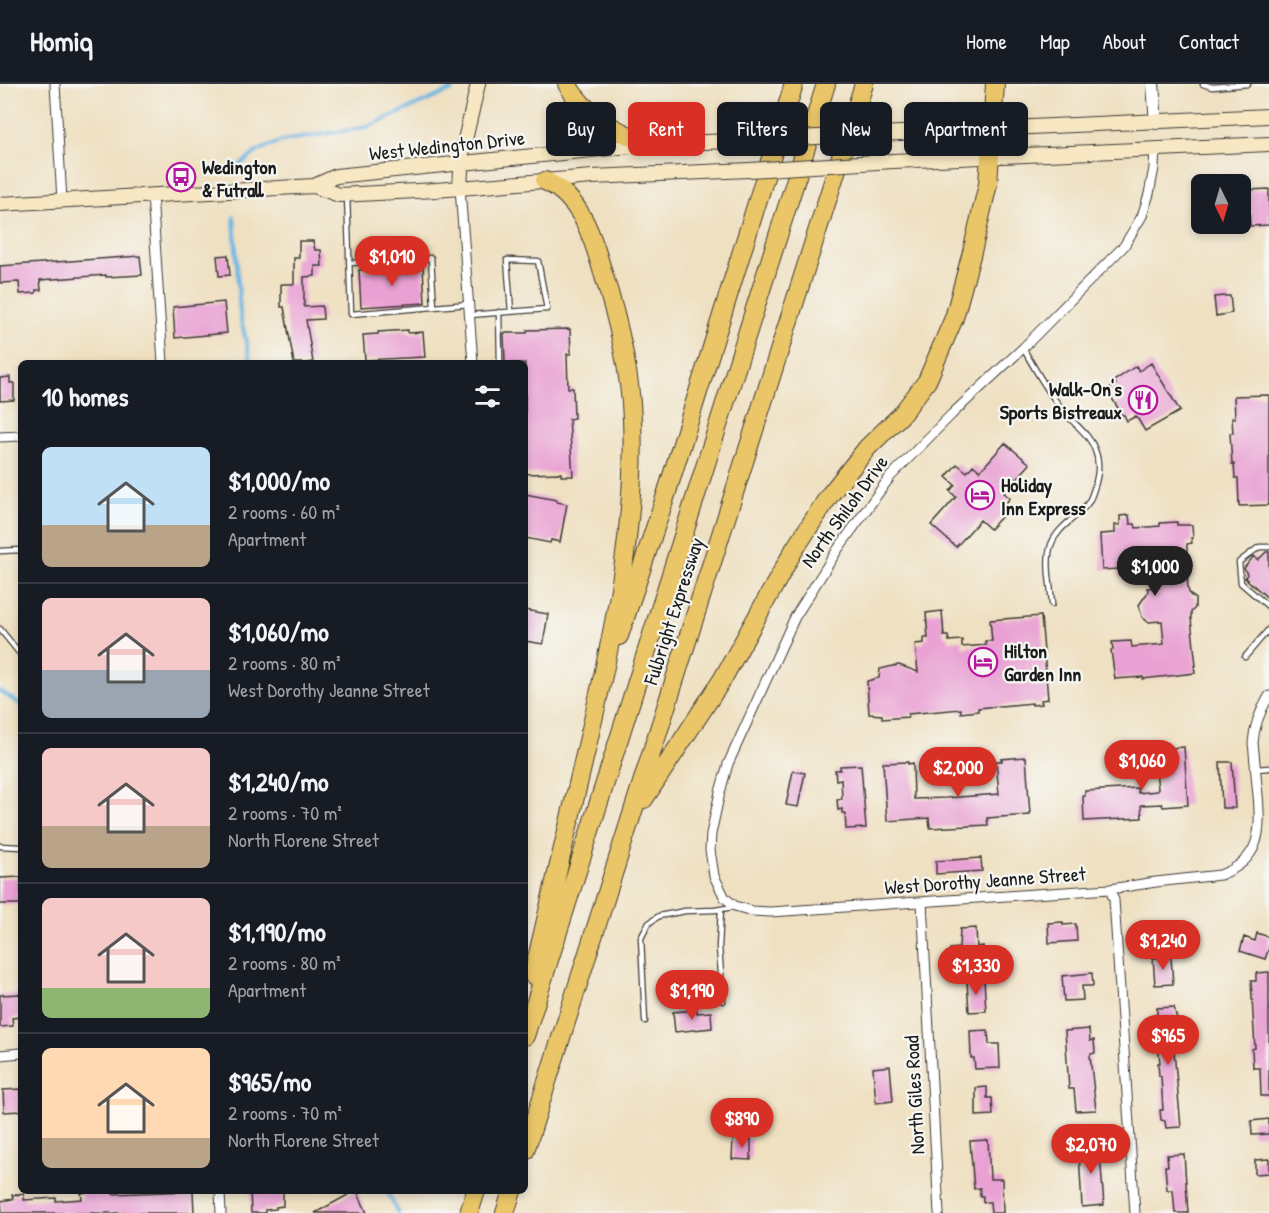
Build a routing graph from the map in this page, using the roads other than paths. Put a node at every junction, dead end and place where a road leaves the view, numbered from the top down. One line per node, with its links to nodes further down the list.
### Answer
1 (55, 84): 29 (street)
2 (478, 84): 23 (main road)
3 (567, 84): 16 (highway)
4 (794, 84): 58 (highway)
5 (826, 84): 73 (highway, Fulbright Expressway)
6 (864, 84): 62 (highway, Fulbright Expressway)
7 (995, 84): 11 (highway)
8 (1153, 84): 13 (street)
9 (1203, 84): 10 (lane)
10 (1248, 84)
11 (994, 102)
12 (1269, 116): 13 (main road, West Wedington Drive)
13 (1156, 123): 14 (main road, West Wedington Drive)
14 (1028, 128)
15 (904, 133): 17 (main road, West Wedington Drive, bridge)
16 (628, 136)
17 (705, 142)
18 (1269, 144): 20 (main road, West Wedington Drive)
19 (628, 146): 23 (main road, West Wedington Drive)
20 (1155, 148): 21 (main road, West Wedington Drive); 43 (street, North Shiloh Drive)
21 (1028, 154)
22 (989, 156): 24 (main road, West Wedington Drive, bridge); 62 (highway)
23 (461, 163): 25 (main road, West Wedington Drive); 26 (main road)
24 (545, 181): 26 (main road, West Wedington Drive); 58 (highway)
25 (314, 186): 27 (main road, West Wedington Drive); 28 (main road, West Wedington Drive)
26 (460, 188): 28 (main road, West Wedington Drive); 38 (street)
27 (152, 194): 29 (main road, West Wedington Drive); 44 (street)
28 (347, 194): 34 (lane)
29 (62, 200): 30 (main road, West Wedington Drive)
30 (0, 204)
31 (407, 259): 32 (lane); 36 (lane); 39 (lane)
32 (389, 260): 33 (lane); 35 (lane)
33 (372, 262): 34 (lane); 37 (lane)
34 (350, 263): 39 (lane)
35 (390, 268)
36 (408, 268)
37 (372, 269)
38 (469, 304): 39 (lane); 42 (street)
39 (434, 307)
40 (511, 311): 40 (lane); 41 (lane)
41 (499, 312): 42 (lane); 46 (lane)
42 (470, 315): 45 (street)
43 (1023, 348): 52 (lane); 66 (street, North Shiloh Drive)
44 (163, 360)
45 (473, 360)
46 (500, 360)
47 (18, 436): 48 (street)
48 (0, 437)
49 (1269, 547): 53 (lane)
50 (18, 550): 51 (lane)
51 (0, 551)
52 (1052, 604)
53 (1269, 607)
54 (0, 629): 56 (lane)
55 (1269, 629): 57 (lane)
56 (18, 651)
57 (1245, 657)
58 (600, 691): 70 (highway)
59 (1269, 696): 61 (street)
60 (1269, 768): 61 (lane)
61 (1256, 769): 65 (street, West Dorothy Jeanne Street)
62 (631, 818): 76 (highway, Fulbright Expressway)
63 (0, 846): 64 (lane)
64 (18, 847)
65 (1110, 889): 67 (street, West Dorothy Jeanne Street); 84 (street)
66 (725, 898): 68 (street, West Dorothy Jeanne Street)
67 (922, 902): 68 (street, West Dorothy Jeanne Street); 83 (street, North Giles Road)
68 (735, 906): 69 (lane)
69 (721, 909): 71 (lane); 72 (lane)
70 (528, 995)
71 (723, 1000)
72 (645, 1021)
73 (528, 1027)
74 (18, 1053): 75 (street)
75 (0, 1055)
76 (528, 1142)
77 (220, 1194): 80 (street)
78 (475, 1194): 81 (highway)
79 (511, 1194): 82 (highway)
80 (221, 1213)
81 (469, 1213)
82 (505, 1213)
83 (939, 1213)
84 (1136, 1213)

